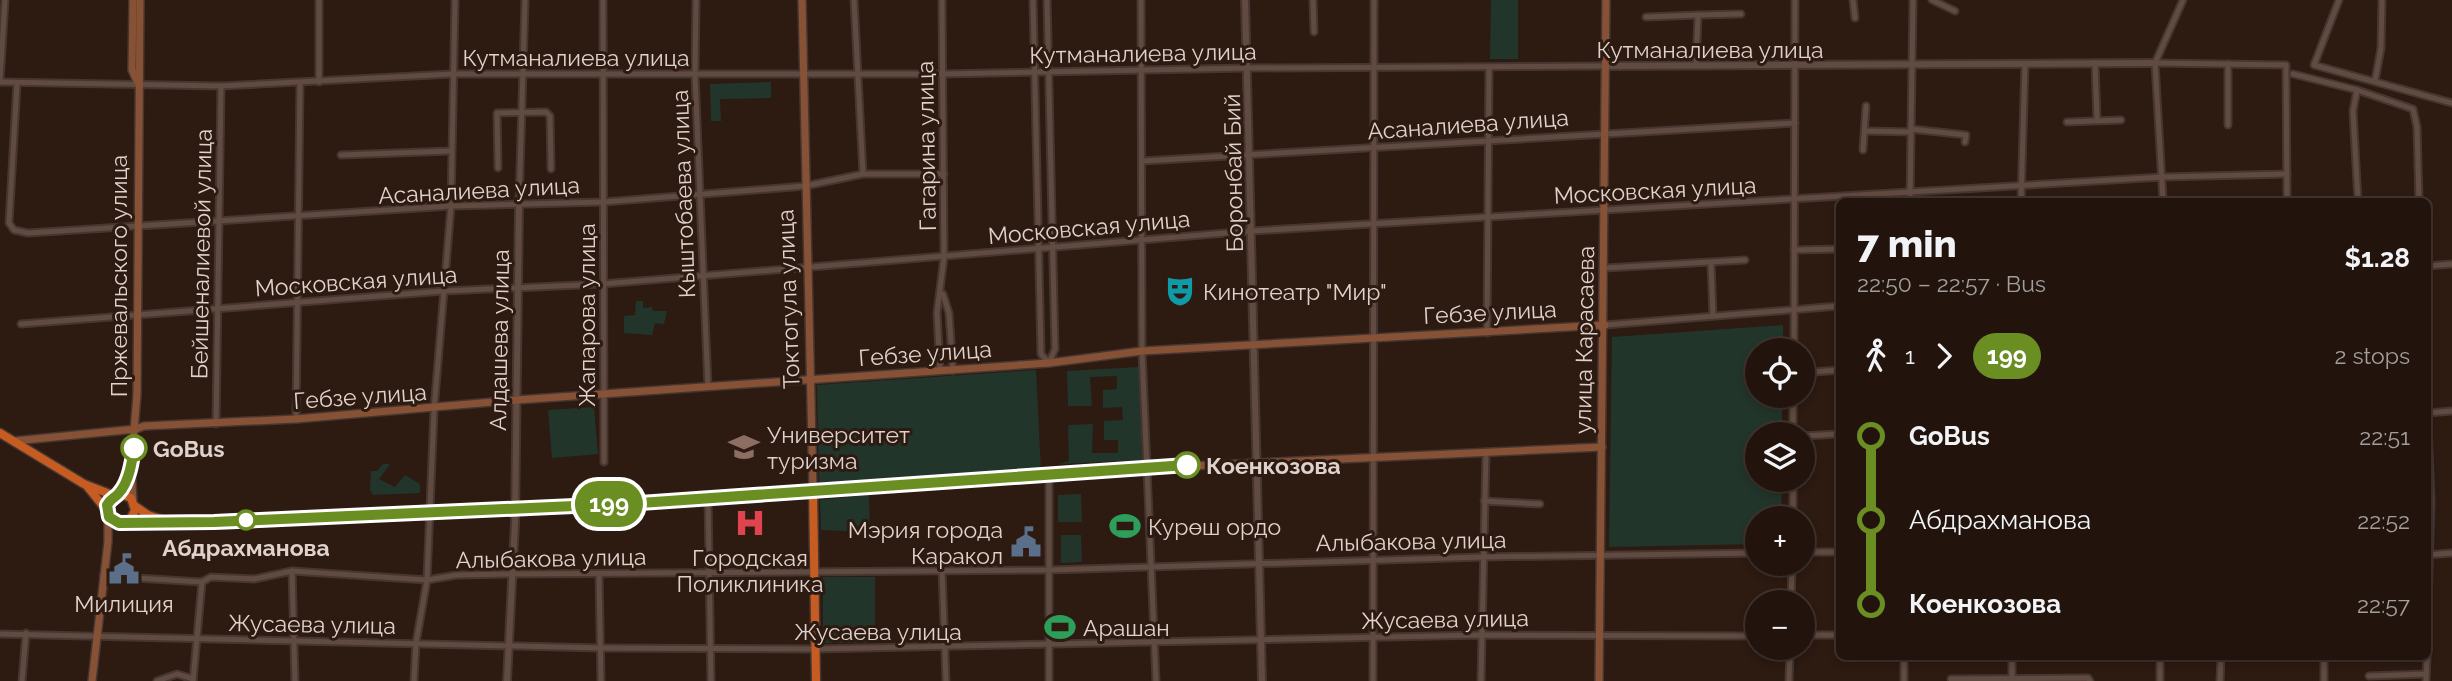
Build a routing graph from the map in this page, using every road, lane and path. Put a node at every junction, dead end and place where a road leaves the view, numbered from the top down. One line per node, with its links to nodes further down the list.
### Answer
1 (5, 0): 54 (street)
2 (133, 0): 59 (main road, Пржевальского улица)
3 (140, 0): 59 (main road, Пржевальского улица)
4 (319, 0): 56 (street)
5 (455, 0): 48 (street)
6 (525, 0): 53 (street, Алдашева улица)
7 (603, 0): 51 (street, Жапарова улица)
8 (696, 0): 52 (street, Кыштобаева улица)
9 (802, 0): 44 (main road, Токтогула улица)
10 (855, 0): 45 (street)
11 (942, 0): 49 (street, Гагарина улица)
12 (1033, 0): 46 (street)
13 (1046, 0): 47 (street)
14 (1141, 0): 43 (street)
15 (1245, 0): 40 (street, Боронбай Бий)
16 (1313, 0): 31 (street)
17 (1374, 0): 41 (street)
18 (1606, 0): 37 (main road, улица Карасаева)
19 (1795, 0): 39 (street)
20 (1853, 0): 30 (street)
21 (1913, 0): 36 (street)
22 (1932, 0): 26 (street)
23 (2182, 0): 33 (street)
24 (2339, 0): 55 (street)
25 (2382, 0): 55 (street)
26 (1955, 11)
27 (1698, 15): 28 (street); 29 (street); 38 (street)
28 (1741, 15)
29 (1646, 17)
30 (1854, 18)
31 (1314, 32)
32 (2095, 63): 33 (street, Кутманалиева улица); 34 (street, Кутманалиева улица); 65 (street)
33 (2155, 63): 35 (street, Кутманалиева улица); 86 (street)
34 (2025, 64): 36 (street, Кутманалиева улица); 88 (street)
35 (2228, 64): 69 (street); 85 (street, Кутманалиева улица)
36 (1911, 65): 39 (street, Кутманалиева улица); 71 (street)
37 (1605, 66): 38 (street, Кутманалиева улица); 42 (street, Кутманалиева улица); 72 (main road, улица Карасаева)
38 (1696, 66): 39 (street, Кутманалиева улица)
39 (1796, 67): 68 (street)
40 (1248, 68): 41 (street, Кутманалиева улица); 43 (street, Кутманалиева улица); 79 (street, Боронбай Бий)
41 (1375, 68): 42 (street, Кутманалиева улица); 75 (street)
42 (1489, 68): 73 (street)
43 (1141, 71): 47 (street, Кутманалиева улица); 80 (street)
44 (802, 73): 45 (street, Кутманалиева улица); 52 (street, Кутманалиева улица); 87 (main road, Токтогула улица)
45 (857, 73): 49 (street, Кутманалиева улица); 83 (street)
46 (1034, 73): 47 (street, Кутманалиева улица); 49 (street, Кутманалиева улица); 111 (street)
47 (1048, 73): 109 (street)
48 (452, 74): 53 (street, Кутманалиева улица); 56 (street, Кутманалиева улица); 77 (street)
49 (942, 74): 84 (street, Гагарина улица)
50 (2293, 74): 61 (street)
51 (604, 75): 52 (street, Кутманалиева улица); 53 (street, Кутманалиева улица); 98 (street, Жапарова улица)
52 (695, 75): 90 (street, Кыштобаева улица)
53 (521, 76): 64 (street, Алдашева улица)
54 (0, 81): 58 (street, Кутманалиева улица)
55 (2375, 81): 62 (street)
56 (319, 82): 57 (street, Кутманалиева улица)
57 (300, 83): 60 (street, Кутманалиева улица); 103 (street)
58 (17, 84): 59 (street, Кутманалиева улица); 106 (street, Асаналиева улица)
59 (139, 85): 60 (street, Кутманалиева улица); 106 (main road, Пржевальского улица)
60 (220, 86): 104 (street, Бейшеналиевой улица)
61 (2357, 90): 95 (street); 96 (street)
62 (2452, 103)
63 (1866, 106): 70 (street)
64 (521, 113): 81 (street); 82 (street); 99 (street, Алдашева улица)
65 (2097, 120): 66 (street); 67 (street)
66 (2121, 120)
67 (2067, 121)
68 (1795, 123): 72 (street, Асаналиева улица); 97 (street)
69 (2228, 125)
70 (1865, 131): 71 (street); 76 (street)
71 (1911, 131): 74 (street); 89 (street)
72 (1604, 133): 73 (street, Асаналиева улица); 101 (main road, улица Карасаева)
73 (1489, 140): 75 (street, Асаналиева улица); 102 (street)
74 (1965, 142)
75 (1375, 148): 79 (street, Асаналиева улица); 105 (street)
76 (1863, 150)
77 (451, 151): 78 (street); 100 (street)
78 (341, 155)
79 (1251, 155): 80 (street, Асаналиева улица); 107 (street, Боронбай Бий)
80 (1143, 161): 108 (street)
81 (498, 169)
82 (551, 169)
83 (863, 174): 84 (street, Асаналиева улица); 87 (street, Асаналиева улица)
84 (944, 174): 113 (street, Гагарина улица)
85 (2287, 174): 86 (street, Московская улица); 94 (street)
86 (2163, 177): 88 (street, Московская улица); 93 (street)
87 (805, 186): 90 (street, Асаналиева улица); 117 (main road, Токтогула улица)
88 (2021, 188): 89 (street, Московская улица); 92 (street)
89 (1910, 192): 91 (street); 97 (street, Московская улица)
90 (701, 195): 98 (street, Асаналиева улица); 120 (street, Кыштобаева улица)
91 (1910, 198)
92 (2021, 198)
93 (2163, 198)
94 (2287, 198)
95 (2358, 198)
96 (2419, 198)
97 (1795, 200): 101 (street, Московская улица); 112 (street)
98 (604, 202): 99 (street, Асаналиева улица); 121 (street, Жапарова улица)
99 (519, 205): 100 (street, Асаналиева улица); 122 (street, Алдашева улица)
100 (451, 206): 103 (street, Асаналиева улица); 123 (street)
101 (1605, 211): 102 (street, Московская улица); 119 (main road, улица Карасаева)
102 (1489, 217): 105 (street, Московская улица); 133 (street)
103 (299, 218): 104 (street, Асаналиева улица); 125 (street)
104 (220, 220): 106 (street, Асаналиева улица); 127 (street, Бейшеналиевой улица)
105 (1375, 223): 107 (street, Московская улица); 134 (street)
106 (138, 228): 129 (main road, Пржевальского улица)
107 (1251, 231): 108 (street, Московская улица); 136 (street, Боронбай Бий)
108 (1143, 239): 109 (street, Московская улица); 137 (street)
109 (1051, 249): 111 (street, Московская улица); 138 (street)
110 (1836, 249): 112 (street)
111 (1039, 250): 113 (street, Московская улица); 138 (street)
112 (1794, 250): 128 (street)
113 (944, 257): 117 (street, Московская улица); 124 (street, Гагарина улица)
114 (1745, 260): 115 (street)
115 (1711, 262): 119 (street); 130 (street)
116 (2452, 264): 118 (street)
117 (806, 265): 120 (street, Московская улица); 143 (main road, Токтогула улица)
118 (2431, 266)
119 (1605, 268): 132 (main road, улица Карасаева)
120 (704, 274): 121 (street, Московская улица); 144 (street, Кыштобаева улица)
121 (602, 284): 122 (street, Московская улица); 145 (street, Жапарова улица)
122 (517, 289): 123 (street, Московская улица); 146 (street, Алдашева улица)
123 (443, 291): 125 (street, Московская улица); 147 (street)
124 (942, 292): 140 (street, Гагарина улица); 141 (street, Гагарина улица)
125 (299, 304): 127 (street, Московская улица); 150 (street)
126 (1836, 306): 128 (street, Гебзе улица)
127 (218, 309): 129 (street, Московская улица); 151 (street, Бейшеналиевой улица)
128 (1794, 309): 130 (street, Гебзе улица); 135 (street)
129 (137, 315): 131 (street, Московская улица); 152 (main road, Пржевальского улица)
130 (1713, 316): 132 (street, Гебзе улица)
131 (21, 324)
132 (1605, 325): 133 (main road, Гебзе улица); 157 (main road, улица Карасаева)
133 (1487, 333): 134 (main road, Гебзе улица)
134 (1374, 338): 136 (main road, Гебзе улица); 159 (street)
135 (1794, 338)
136 (1253, 344): 137 (main road, Гебзе улица); 161 (street, Боронбай Бий)
137 (1142, 351): 138 (main road, Гебзе улица); 163 (street)
138 (1049, 363): 141 (main road, Гебзе улица)
139 (1836, 370): 142 (street)
140 (940, 371): 141 (main road, Гебзе улица); 143 (main road, Гебзе улица)
141 (953, 371)
142 (1815, 372)
143 (810, 381): 144 (main road, Гебзе улица); 166 (main road, Токтогула улица)
144 (708, 387): 145 (main road, Гебзе улица)
145 (604, 395): 146 (main road, Гебзе улица); 160 (street, Жапарова улица)
146 (516, 400): 147 (main road, Гебзе улица); 172 (street, Алдашева улица)
147 (434, 410): 150 (main road, Гебзе улица); 174 (street)
148 (2452, 411): 149 (street)
149 (2431, 413)
150 (296, 419): 151 (main road, Гебзе улица)
151 (216, 424): 152 (main road, Гебзе улица)
152 (136, 429): 156 (main road, Гебзе улица); 162 (main road, Пржевальского улица)
153 (0, 433): 156 (highway)
154 (1836, 434): 155 (street)
155 (1815, 435)
156 (14, 441): 165 (highway)
157 (1602, 447): 158 (main road); 184 (main road, улица Карасаева)
158 (1486, 452): 159 (main road); 169 (street)
159 (1374, 457): 161 (main road); 185 (street)
160 (604, 462)
161 (1258, 462): 163 (main road); 186 (street, Боронбай Бий)
162 (131, 467): 167 (main road, Пржевальского улица); 170 (main road, Пржевальского улица)
163 (1148, 468): 164 (main road); 187 (street)
164 (1049, 474): 166 (main road); 188 (street)
165 (84, 484): 167 (highway); 173 (highway)
166 (813, 491): 168 (highway); 190 (highway, Токтогула улица)
167 (117, 495): 170 (highway); 173 (highway)
168 (708, 499): 172 (highway); 194 (street)
169 (1484, 501): 171 (street); 183 (street)
170 (134, 504): 175 (highway); 176 (highway)
171 (1540, 504)
172 (515, 509): 174 (highway); 192 (street, Алдашева улица)
173 (107, 511): 176 (highway); 177 (main road)
174 (429, 512): 175 (highway); 196 (street)
175 (166, 522): 176 (highway)
176 (121, 523): 177 (main road)
177 (109, 532): 195 (main road)
178 (1815, 552): 179 (street)
179 (1836, 552)
180 (1745, 553): 184 (street, Алыбакова улица)
181 (2452, 553): 182 (street)
182 (2431, 555)
183 (1483, 556): 184 (street, Алыбакова улица); 185 (street, Алыбакова улица); 200 (street)
184 (1601, 557): 201 (main road, улица Карасаева)
185 (1373, 559): 186 (street, Алыбакова улица); 206 (street)
186 (1260, 562): 187 (street, Алыбакова улица); 208 (street, Боронбай Бий)
187 (1153, 566): 188 (street, Алыбакова улица); 210 (street)
188 (1049, 570): 191 (street, Алыбакова улица); 213 (street)
189 (292, 571): 196 (street, Алыбакова улица); 197 (street, Алыбакова улица); 207 (street)
190 (814, 572): 191 (street, Алыбакова улица); 194 (street, Алыбакова улица); 216 (highway, Токтогула улица)
191 (942, 573): 217 (street)
192 (513, 574): 193 (street, Алыбакова улица); 196 (street, Алыбакова улица); 212 (street, Алдашева улица)
193 (599, 574): 194 (street, Алыбакова улица); 214 (street)
194 (710, 574): 215 (street)
195 (103, 576): 197 (street, Алыбакова улица); 204 (main road)
196 (426, 580): 211 (street)
197 (202, 582): 209 (street)
198 (26, 633): 199 (street, Жусаева улица); 204 (street, Жусаева улица); 229 (street)
199 (0, 634)
200 (1481, 635): 201 (street, Жусаева улица); 206 (street, Жусаева улица); 243 (street)
201 (1599, 635): 205 (street, Жусаева улица); 244 (main road, улица Карасаева)
202 (1815, 635): 203 (street)
203 (1836, 635)
204 (97, 636): 209 (street, Жусаева улица); 230 (main road)
205 (1745, 636)
206 (1373, 638): 208 (street, Жусаева улица); 242 (street)
207 (296, 639): 209 (street, Жусаева улица); 211 (street, Жусаева улица); 232 (street)
208 (1261, 639): 210 (street, Жусаева улица); 241 (street, Боронбай Бий)
209 (199, 640): 227 (street)
210 (1154, 641): 213 (street, Жусаева улица); 240 (street)
211 (416, 643): 212 (street, Жусаева улица); 233 (street)
212 (509, 646): 214 (street, Жусаева улица); 234 (street, Алдашева улица)
213 (1049, 646): 217 (street, Жусаева улица); 239 (street)
214 (600, 648): 215 (street, Жусаева улица); 235 (street)
215 (710, 648): 216 (street, Жусаева улица); 236 (street)
216 (816, 649): 217 (street, Жусаева улица); 237 (highway, Токтогула улица)
217 (945, 649): 238 (street)
218 (1790, 660): 245 (street)
219 (1904, 660): 246 (street)
220 (2012, 660): 228 (street)
221 (2160, 660): 248 (street)
222 (2221, 660): 249 (street)
223 (2324, 660): 250 (street)
224 (2370, 676): 225 (street)
225 (2426, 677)
226 (1951, 679): 228 (street)
227 (193, 680): 231 (street)
228 (2012, 680): 247 (street)
229 (22, 681)
230 (92, 681)
231 (158, 681)
232 (295, 681)
233 (414, 681)
234 (507, 681)
235 (601, 681)
236 (711, 681)
237 (816, 681)
238 (946, 681)
239 (1049, 681)
240 (1156, 681)
241 (1262, 681)
242 (1373, 681)
243 (1481, 681)
244 (1599, 681)
245 (1789, 681)
246 (1904, 681)
247 (2090, 681)
248 (2160, 681)
249 (2220, 681)
250 (2324, 681)

